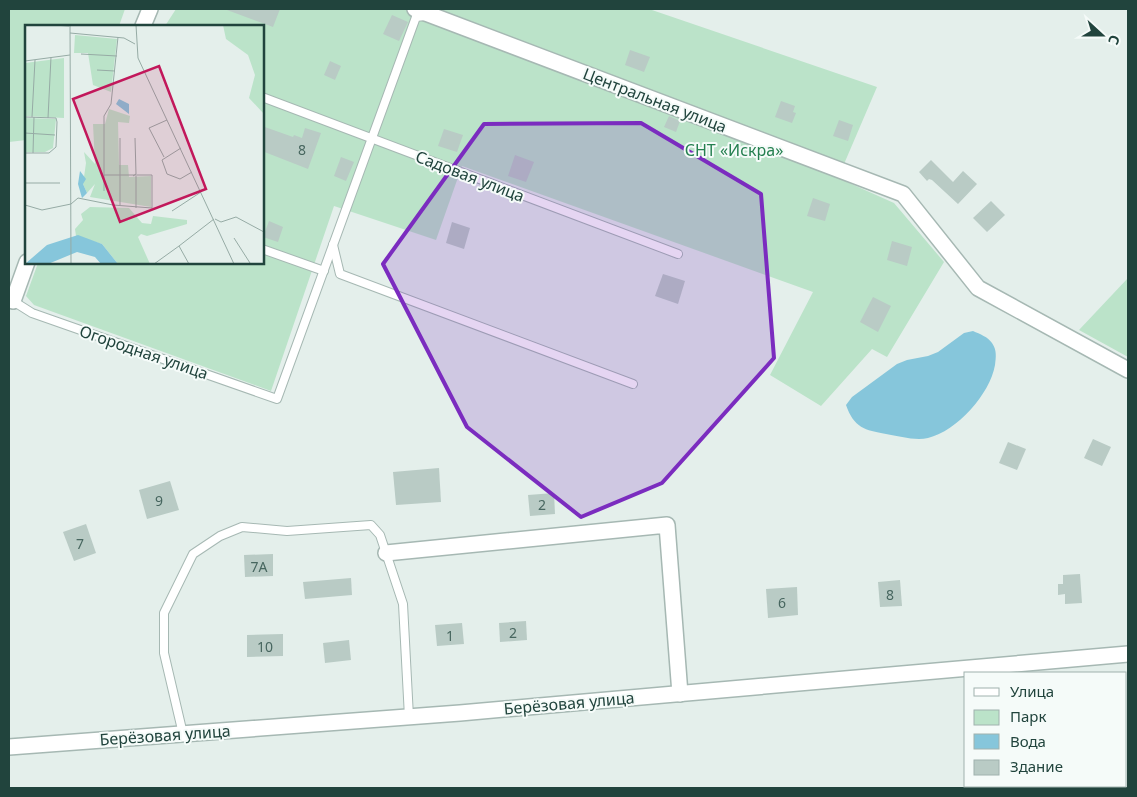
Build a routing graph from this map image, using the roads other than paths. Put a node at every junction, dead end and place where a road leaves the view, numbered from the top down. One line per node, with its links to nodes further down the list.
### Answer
1 (150, 9): 4 (street)
2 (415, 9): 3 (street, Центральная улица)
3 (431, 15): 6 (lane); 13 (street, Центральная улица)
4 (143, 25)
5 (264, 98): 6 (lane, Садовая улица)
6 (372, 139): 7 (lane); 9 (lane, Садовая улица)
7 (333, 245): 11 (lane); 14 (lane)
8 (264, 250): 11 (lane)
9 (678, 254)
10 (26, 264): 12 (street)
11 (324, 271): 12 (lane, Огородная улица)
12 (13, 301)
13 (1128, 370)
14 (634, 384)
15 (386, 553): 17 (street); 18 (lane); 19 (lane)
16 (1128, 654): 17 (street, Берёзовая улица)
17 (680, 694): 18 (street, Берёзовая улица)
18 (409, 717): 19 (street, Берёзовая улица)
19 (183, 734): 20 (street, Берёзовая улица)
20 (9, 747)

